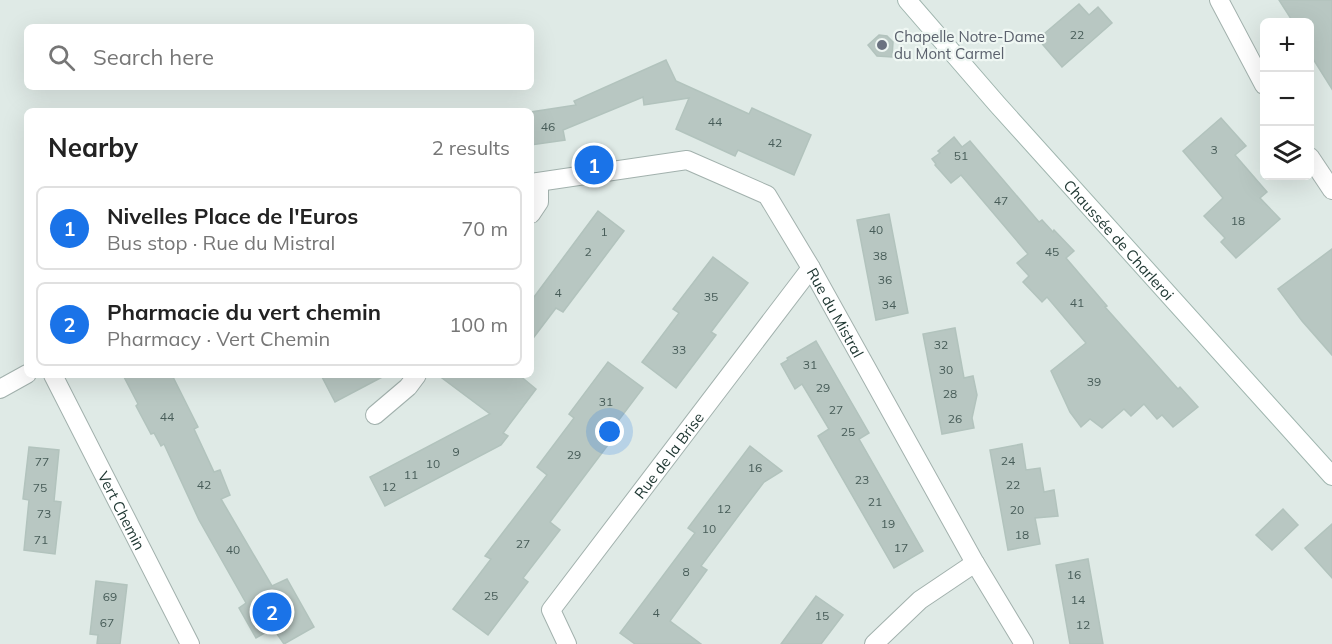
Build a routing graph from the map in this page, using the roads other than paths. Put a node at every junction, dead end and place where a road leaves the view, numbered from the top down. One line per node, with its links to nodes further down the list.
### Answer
1 (907, 0): 14 (street, Chaussée de Charleroi)
2 (1219, 0): 3 (street)
3 (1260, 77)
4 (1314, 163): 6 (street)
5 (535, 183): 7 (street); 8 (street, Rue du Mistral)
6 (1332, 190)
7 (534, 210)
8 (811, 268): 15 (street, Rue du Mistral); 17 (street, Rue de la Brise)
9 (24, 376): 12 (street)
10 (55, 378): 16 (street, Vert Chemin)
11 (409, 379): 13 (street)
12 (0, 389)
13 (375, 415)
14 (1332, 476)
15 (975, 562): 18 (street); 19 (street, Rue du Mistral)
16 (190, 644)
17 (567, 644)
18 (873, 644)
19 (1024, 644)

